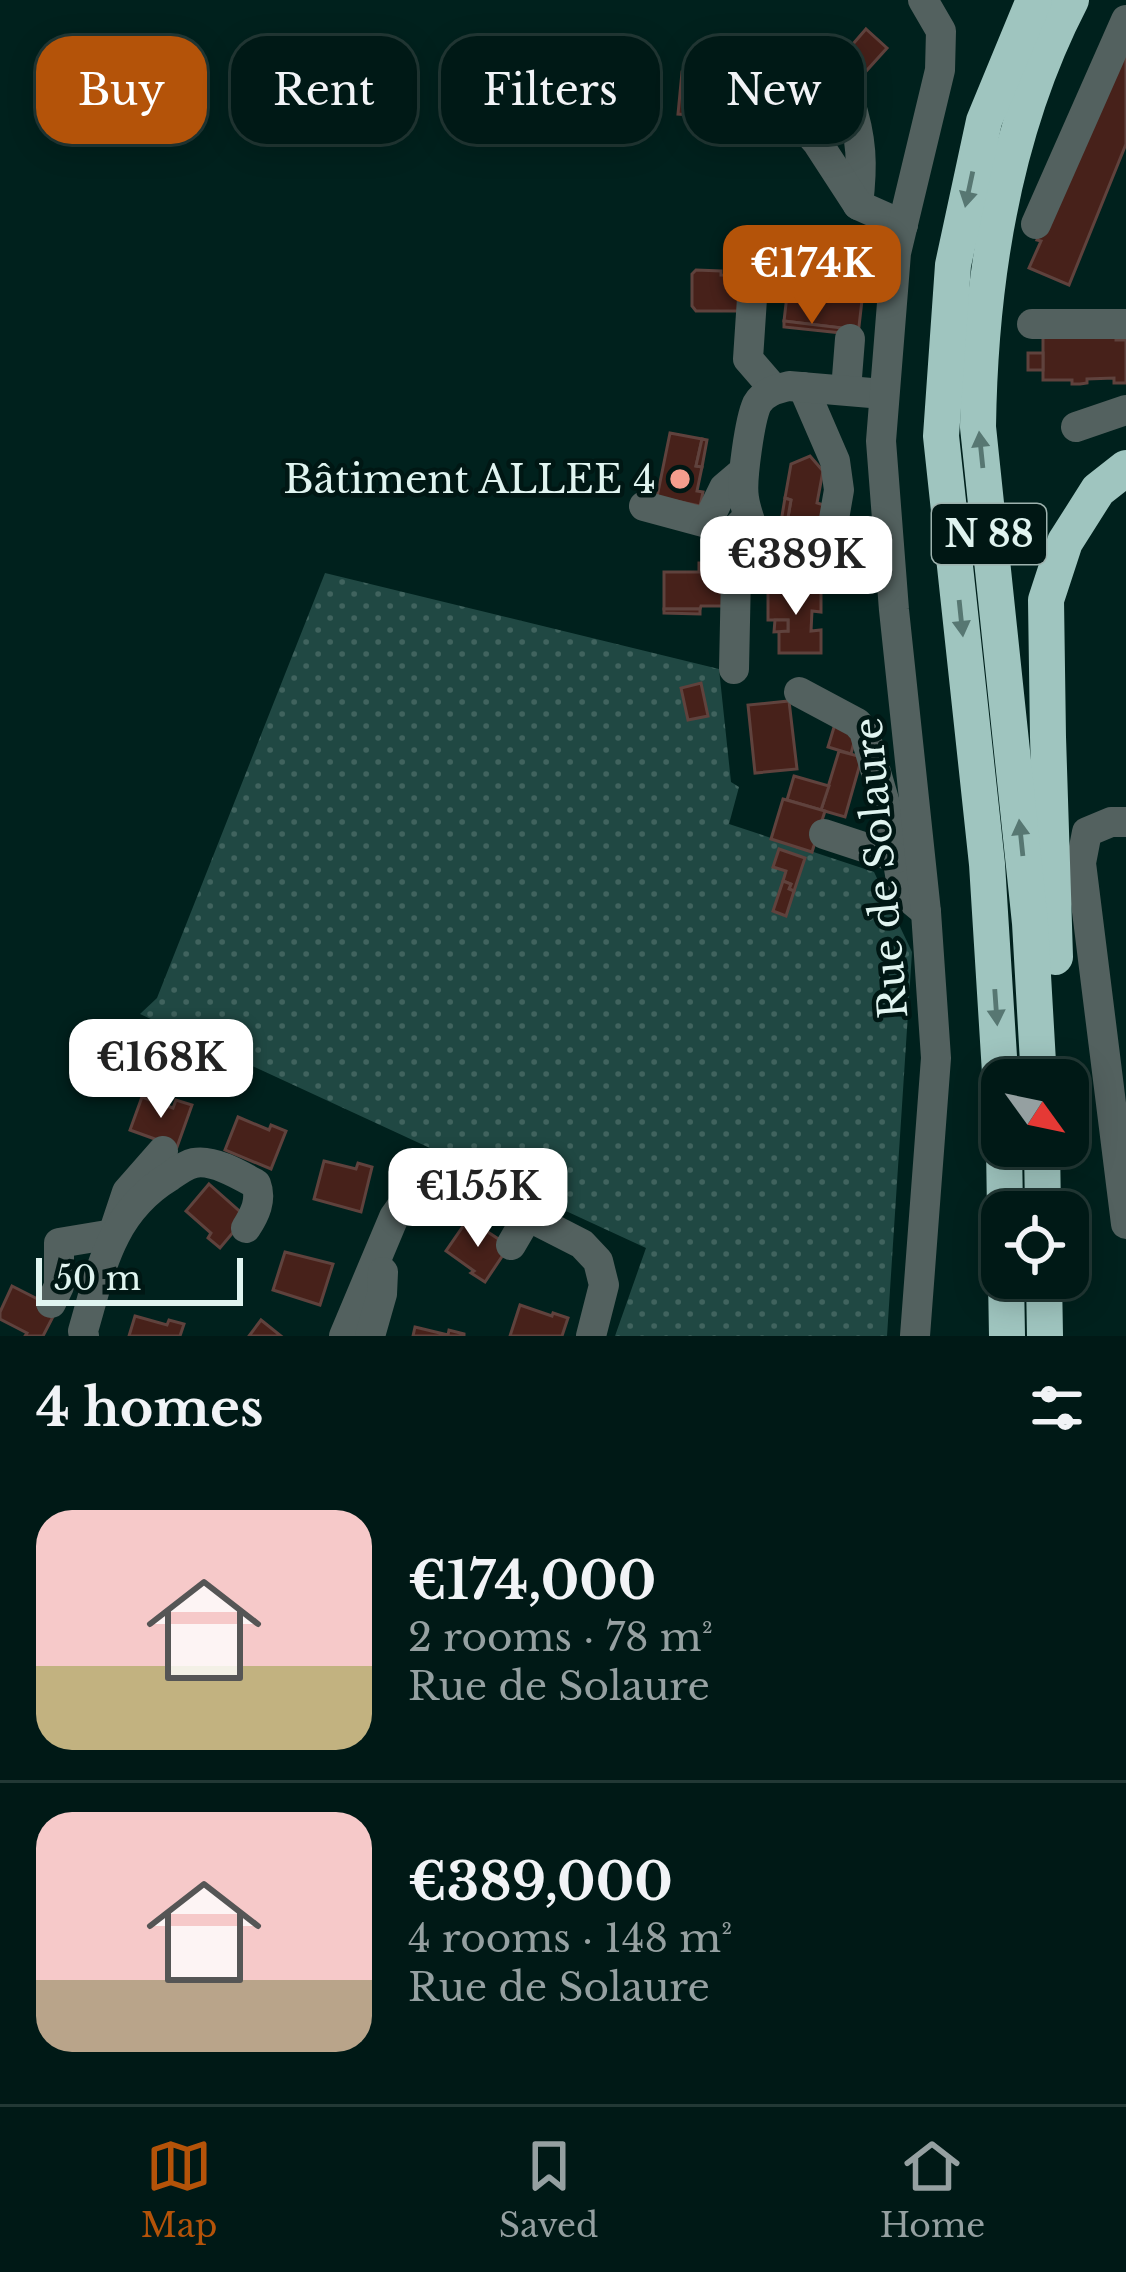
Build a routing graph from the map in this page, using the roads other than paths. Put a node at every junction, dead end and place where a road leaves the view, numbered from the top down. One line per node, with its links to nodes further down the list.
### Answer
1 (922, 0): 9 (street, Rue de Solaure)
2 (1034, 0): 31 (highway, N 88, one-way to 31)
3 (1071, 0): 32 (highway, N 88, one-way to 3)
4 (1126, 20): 8 (street)
5 (819, 144): 7 (street)
6 (860, 144): 7 (street)
7 (855, 190): 9 (street)
8 (1036, 224)
9 (902, 225): 16 (street, Rue de Solaure)
10 (755, 253): 15 (street)
11 (1025, 323): 12 (street)
12 (1126, 324)
13 (850, 339): 14 (street)
14 (846, 385): 15 (street); 16 (street)
15 (795, 390): 20 (street); 23 (street)
16 (884, 394): 30 (street, Rue de Solaure)
17 (1126, 410): 18 (street)
18 (1076, 427)
19 (1126, 469): 33 (highway, N 88)
20 (734, 480): 21 (street); 22 (street)
21 (644, 506)
22 (749, 529): 24 (street); 25 (street)
23 (830, 542)
24 (799, 570)
25 (734, 669)
26 (799, 692): 29 (street)
27 (1126, 822): 36 (street)
28 (824, 834): 29 (street)
29 (890, 846): 30 (street)
30 (926, 912): 48 (street, Rue de Solaure)
31 (999, 1059)
32 (1041, 1059)
33 (1047, 1059)
34 (163, 1151): 38 (street)
35 (528, 1216): 39 (street); 40 (street); 47 (street)
36 (1126, 1224)
37 (246, 1228): 38 (street)
38 (113, 1234): 43 (street); 44 (street)
39 (511, 1245)
40 (375, 1262): 45 (street); 46 (street)
41 (1006, 1299): 49 (highway)
42 (1044, 1299): 50 (highway)
43 (51, 1303)
44 (84, 1336)
45 (344, 1336)
46 (370, 1336)
47 (591, 1336)
48 (915, 1336)
49 (1007, 1336)
50 (1045, 1336)

